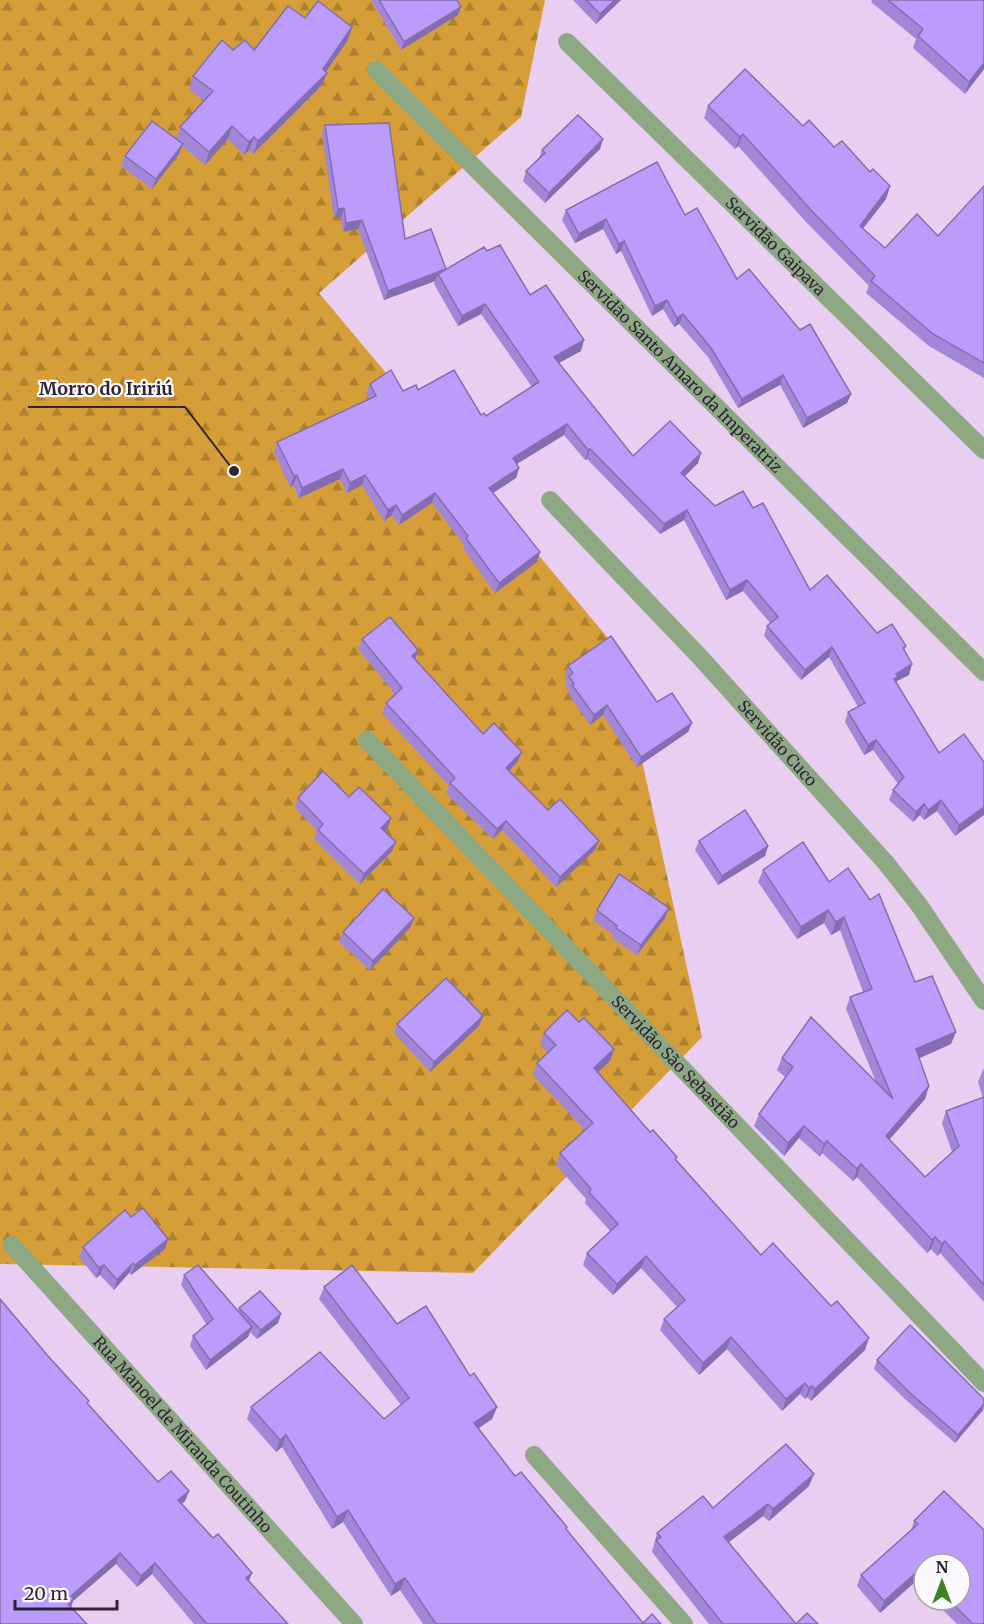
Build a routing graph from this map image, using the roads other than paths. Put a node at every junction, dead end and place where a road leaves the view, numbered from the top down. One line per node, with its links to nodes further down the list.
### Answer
1 (567, 42): 3 (street, Servidão Gaipava)
2 (376, 70): 5 (street, Servidão Santo Amaro da Imperatriz)
3 (984, 450)
4 (550, 500): 7 (street, Servidão Cuco)
5 (984, 672)
6 (367, 740): 9 (street, Servidão São Sebastião)
7 (984, 1001)
8 (12, 1245): 11 (street, Rua Manoel de Miranda Coutinho)
9 (984, 1383)
10 (534, 1455): 12 (street)
11 (354, 1624)
12 (684, 1624)

